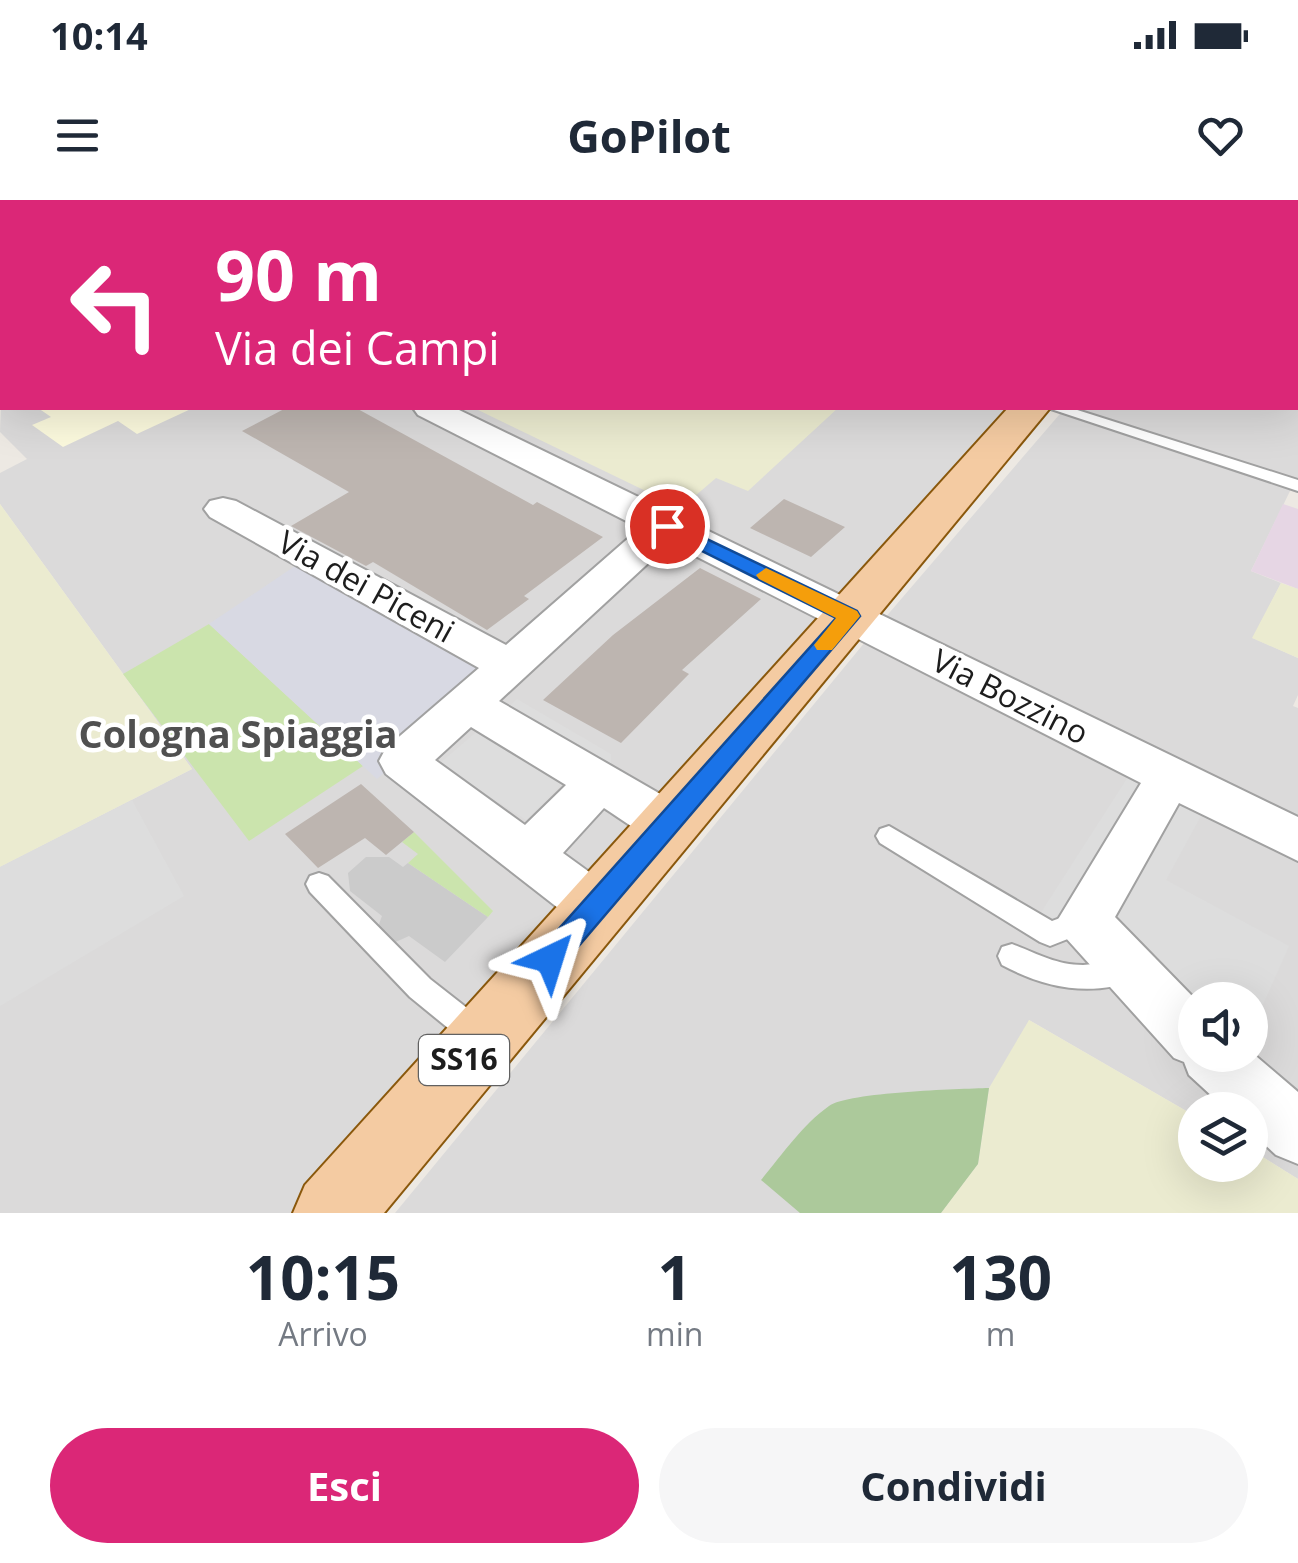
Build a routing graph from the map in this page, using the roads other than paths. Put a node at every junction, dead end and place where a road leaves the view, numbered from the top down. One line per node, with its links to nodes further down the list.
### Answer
1 (434, 410): 6 (street, Via Bozzino)
2 (1028, 410): 7 (main road, SS16)
3 (1062, 410): 4 (lane)
4 (1298, 486)
5 (223, 508): 8 (street, Via dei Piceni)
6 (667, 526): 7 (street, Via Bozzino); 8 (street)
7 (850, 616): 10 (street, Via Bozzino); 12 (main road, SS16)
8 (510, 666): 9 (street)
9 (468, 704): 11 (street); 15 (street)
10 (1170, 777): 14 (street, Via Bozzino); 18 (street)
11 (600, 782): 12 (street); 15 (street)
12 (670, 824): 17 (main road, SS16)
13 (889, 836): 18 (lane)
14 (1298, 840)
15 (526, 857): 17 (street)
16 (318, 884): 22 (lane)
17 (595, 906): 22 (main road, SS16)
18 (1084, 921): 20 (street)
19 (1012, 956): 20 (lane)
20 (1130, 970): 21 (street)
21 (1178, 1021)
22 (483, 1038): 25 (main road, SS16)
23 (1229, 1072): 24 (street)
24 (1298, 1133)
25 (333, 1213)

